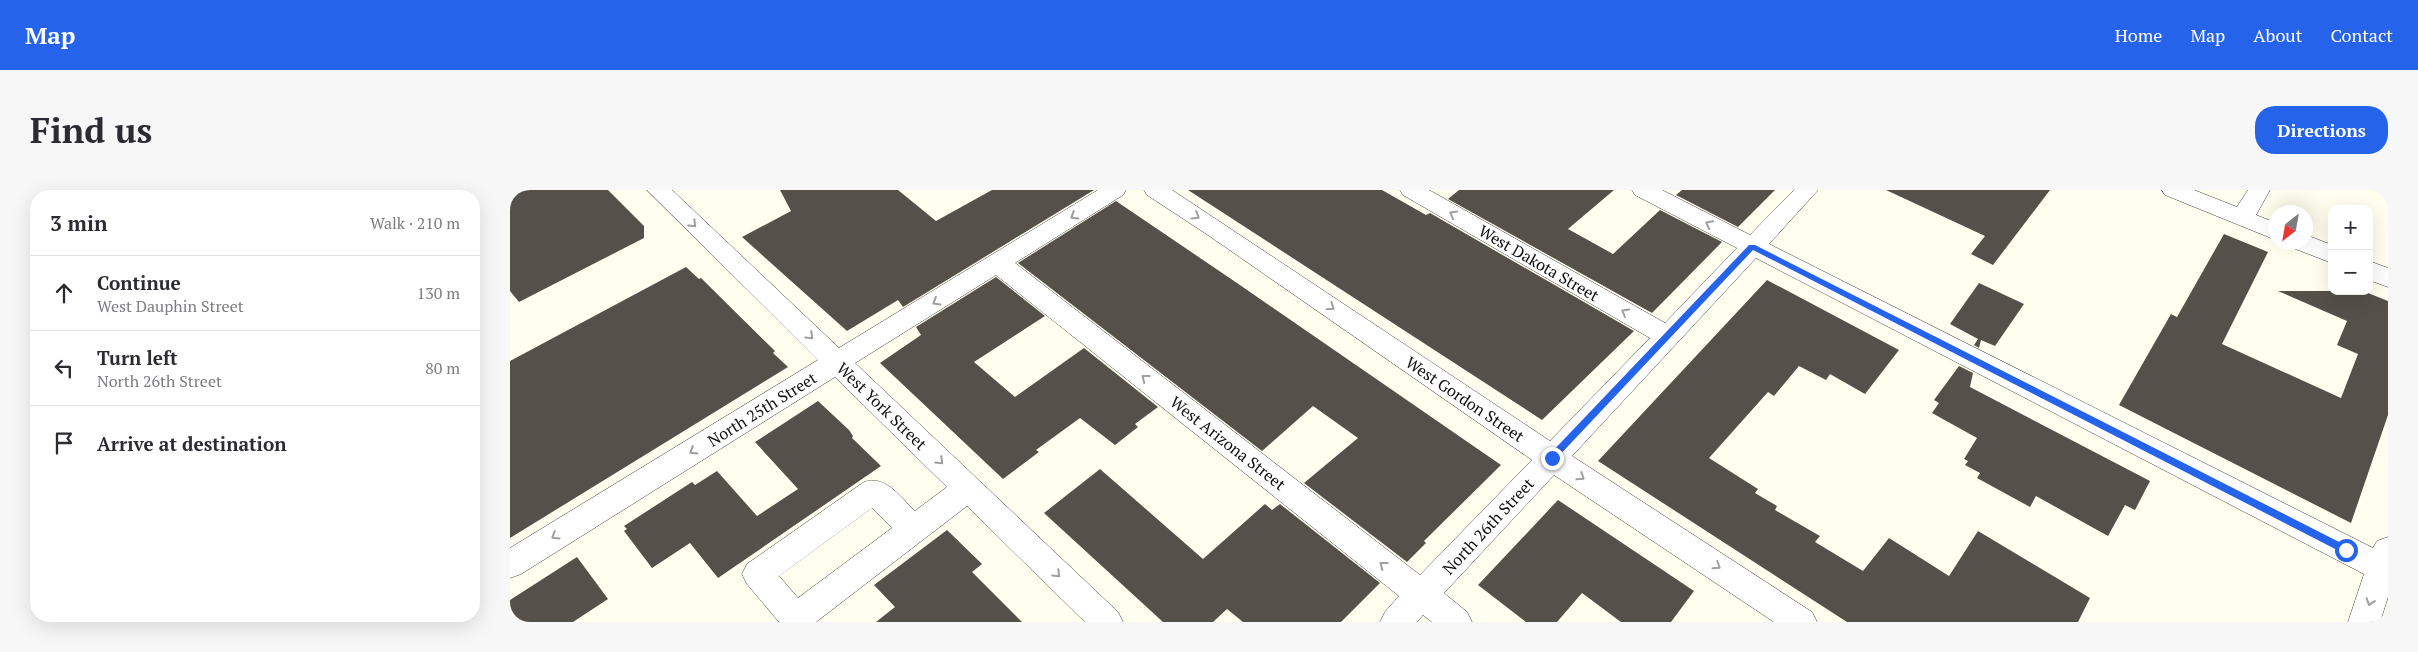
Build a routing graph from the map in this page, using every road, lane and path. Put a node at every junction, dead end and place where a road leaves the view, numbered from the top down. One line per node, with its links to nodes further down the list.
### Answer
1 (658, 190): 18 (street, West York Street, one-way to 18)
2 (1116, 190): 14 (street, North 25th Street, one-way to 14)
3 (1155, 190): 19 (street, West Gordon Street, one-way to 19)
4 (1411, 190): 17 (street, West Dakota Street, one-way to 4)
5 (1643, 190): 11 (street, one-way to 5)
6 (1807, 190): 11 (street, North 26th Street)
7 (2173, 190): 9 (street)
8 (2259, 190): 9 (street)
9 (2242, 218): 10 (street)
10 (2268, 229)
11 (1752, 246): 17 (street, North 26th Street); 22 (street)
12 (2313, 247): 13 (street)
13 (2328, 253)
14 (999, 264): 18 (street, North 25th Street, one-way to 18); 24 (street, West Arizona Street, one-way to 14)
15 (2373, 272): 16 (street)
16 (2388, 278)
17 (1667, 336): 19 (street, North 26th Street)
18 (837, 362): 20 (street, West York Street, one-way to 20); 23 (street, North 25th Street, one-way to 23)
19 (1552, 458): 24 (street, North 26th Street); 28 (street, West Gordon Street, one-way to 28)
20 (968, 488): 21 (street); 25 (street, West York Street, one-way to 25)
21 (913, 529): 21 (street)
22 (2386, 563): 29 (street, one-way to 29)
23 (510, 564)
24 (1422, 595): 26 (street, North 26th Street); 27 (street, West Arizona Street)
25 (1107, 622)
26 (1396, 622)
27 (1456, 622)
28 (1801, 622)
29 (2364, 622)

